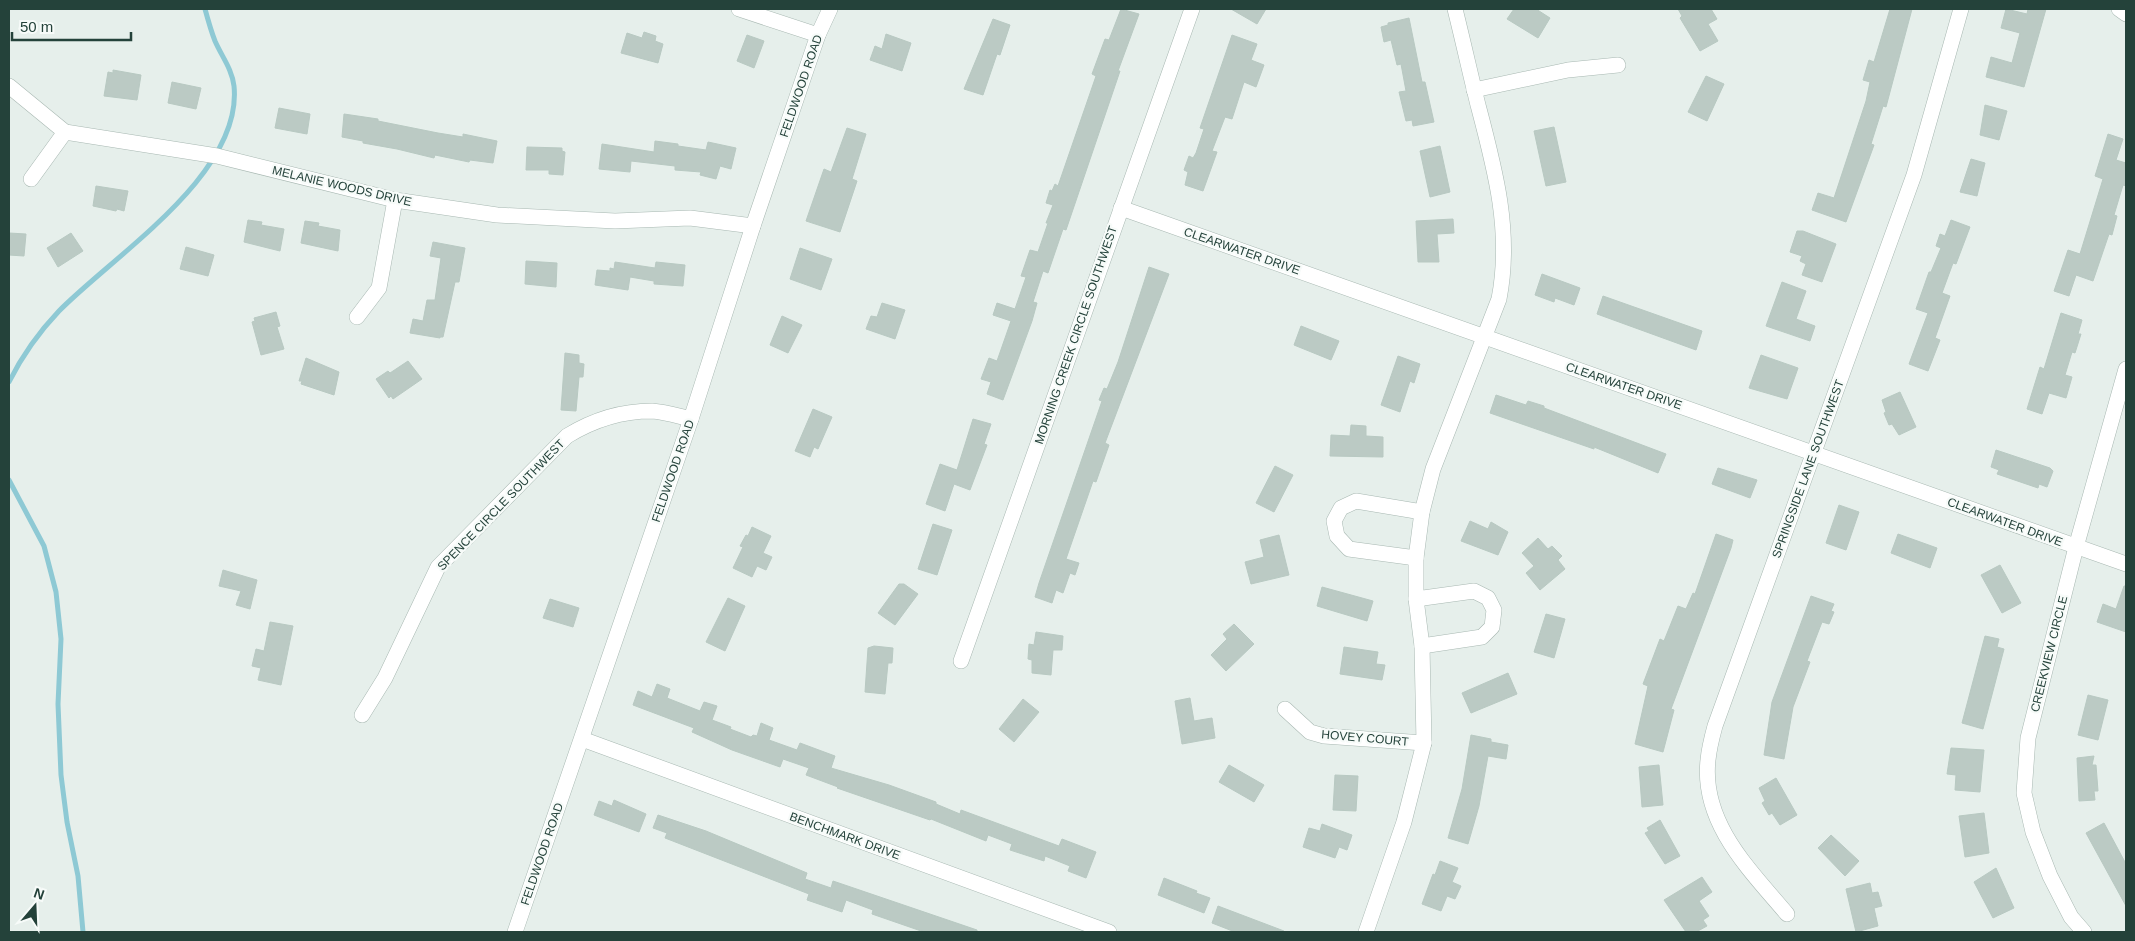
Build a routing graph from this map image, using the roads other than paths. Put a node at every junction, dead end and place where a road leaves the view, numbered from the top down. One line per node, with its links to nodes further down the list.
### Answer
1 (740, 9): 8 (street)
2 (830, 9): 8 (street, FELDWOOD ROAD)
3 (1192, 9): 15 (street, MORNING CREEK CIRCLE SOUTHWEST)
4 (1455, 9): 11 (street)
5 (1962, 9): 21 (street, SPRINGSIDE LANE SOUTHWEST)
6 (2118, 9): 7 (street)
7 (2126, 14)
8 (818, 35): 16 (street, FELDWOOD ROAD)
9 (1618, 64): 11 (street)
10 (9, 86): 12 (street)
11 (1474, 90): 18 (street)
12 (65, 132): 13 (street); 14 (street, MELANIE WOODS DRIVE)
13 (31, 179)
14 (395, 200): 16 (street, MELANIE WOODS DRIVE); 17 (street)
15 (1121, 208): 18 (street, CLEARWATER DRIVE); 28 (street, MORNING CREEK CIRCLE SOUTHWEST)
16 (753, 226): 20 (street, FELDWOOD ROAD)
17 (356, 317)
18 (1483, 336): 21 (street, CLEARWATER DRIVE); 22 (street)
19 (2126, 368): 23 (street, CREEKVIEW CIRCLE)
20 (691, 418): 30 (street, SPENCE CIRCLE SOUTHWEST); 31 (street, FELDWOOD ROAD)
21 (1814, 453): 23 (street, CLEARWATER DRIVE); 33 (street, SPRINGSIDE LANE SOUTHWEST)
22 (1422, 512): 24 (street); 24 (street)
23 (2076, 547): 25 (street, CLEARWATER DRIVE); 37 (street, CREEKVIEW CIRCLE)
24 (1416, 558): 26 (street)
25 (2126, 564)
26 (1416, 599): 27 (street); 27 (street)
27 (1422, 646): 32 (street)
28 (961, 661)
29 (1285, 709): 32 (street, HOVEY COURT)
30 (362, 715)
31 (582, 740): 34 (street, FELDWOOD ROAD); 35 (street, BENCHMARK DRIVE)
32 (1424, 743): 36 (street)
33 (1787, 914)
34 (515, 932)
35 (1109, 932)
36 (1366, 932)
37 (2084, 932)

